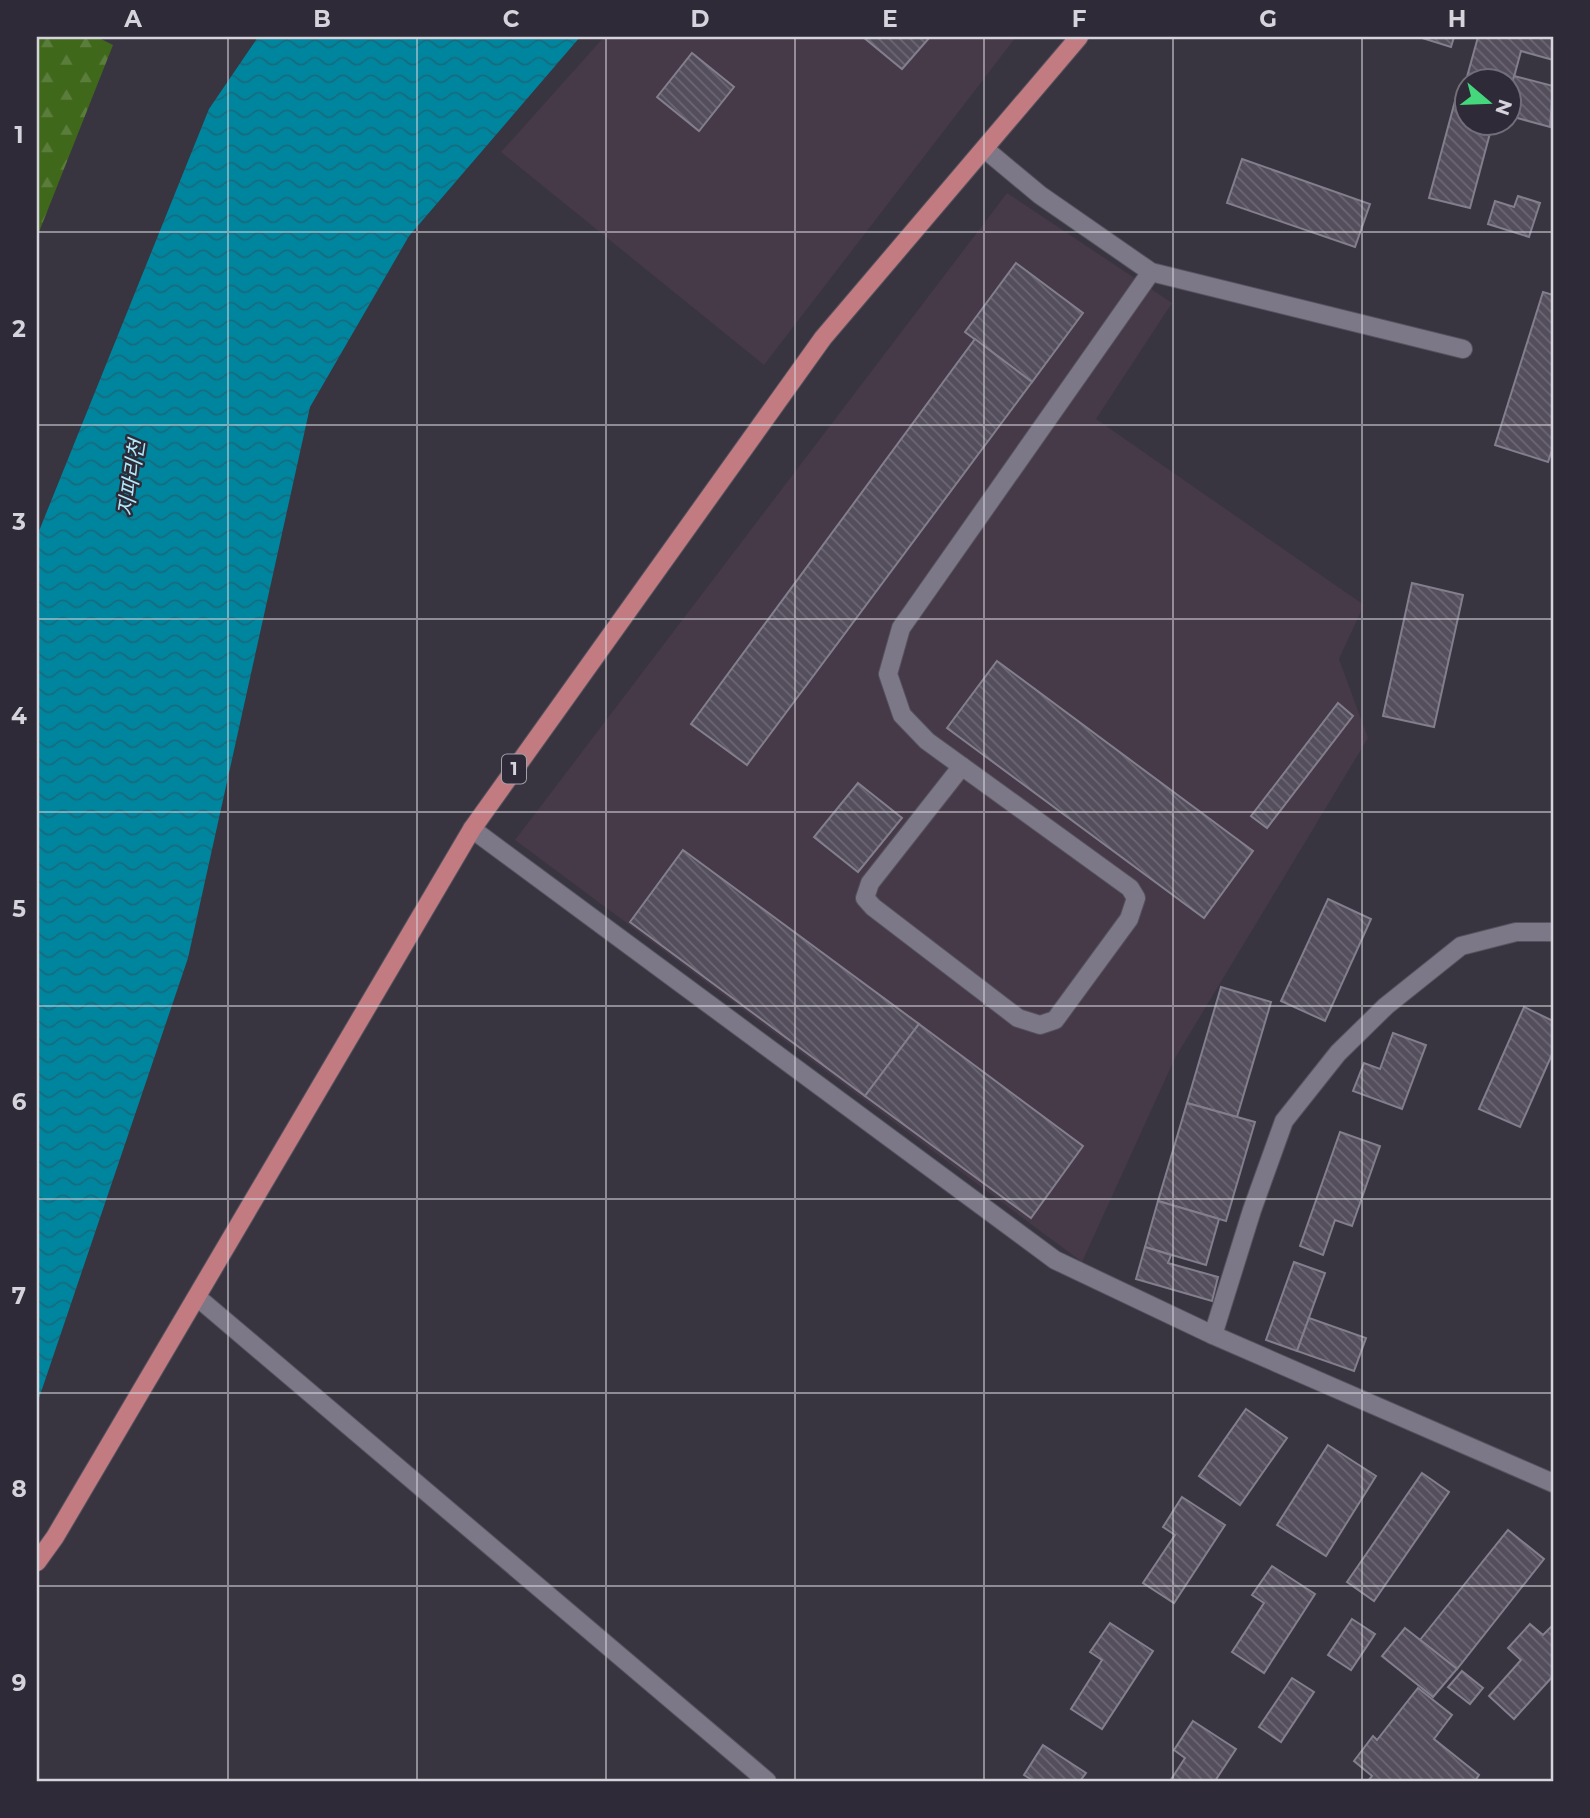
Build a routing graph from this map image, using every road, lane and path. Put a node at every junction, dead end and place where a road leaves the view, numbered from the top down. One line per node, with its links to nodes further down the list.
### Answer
1 (1079, 37): 2 (main road, 1)
2 (986, 150): 3 (street); 6 (main road, 1)
3 (1152, 272): 4 (street); 5 (street)
4 (1463, 349)
5 (962, 766): 5 (street)
6 (472, 829): 8 (main road, 1); 9 (street)
7 (1553, 932): 9 (street)
8 (197, 1297): 11 (main road, 1); 12 (street)
9 (1213, 1335): 10 (street)
10 (1553, 1483)
11 (37, 1562)
12 (768, 1781)

